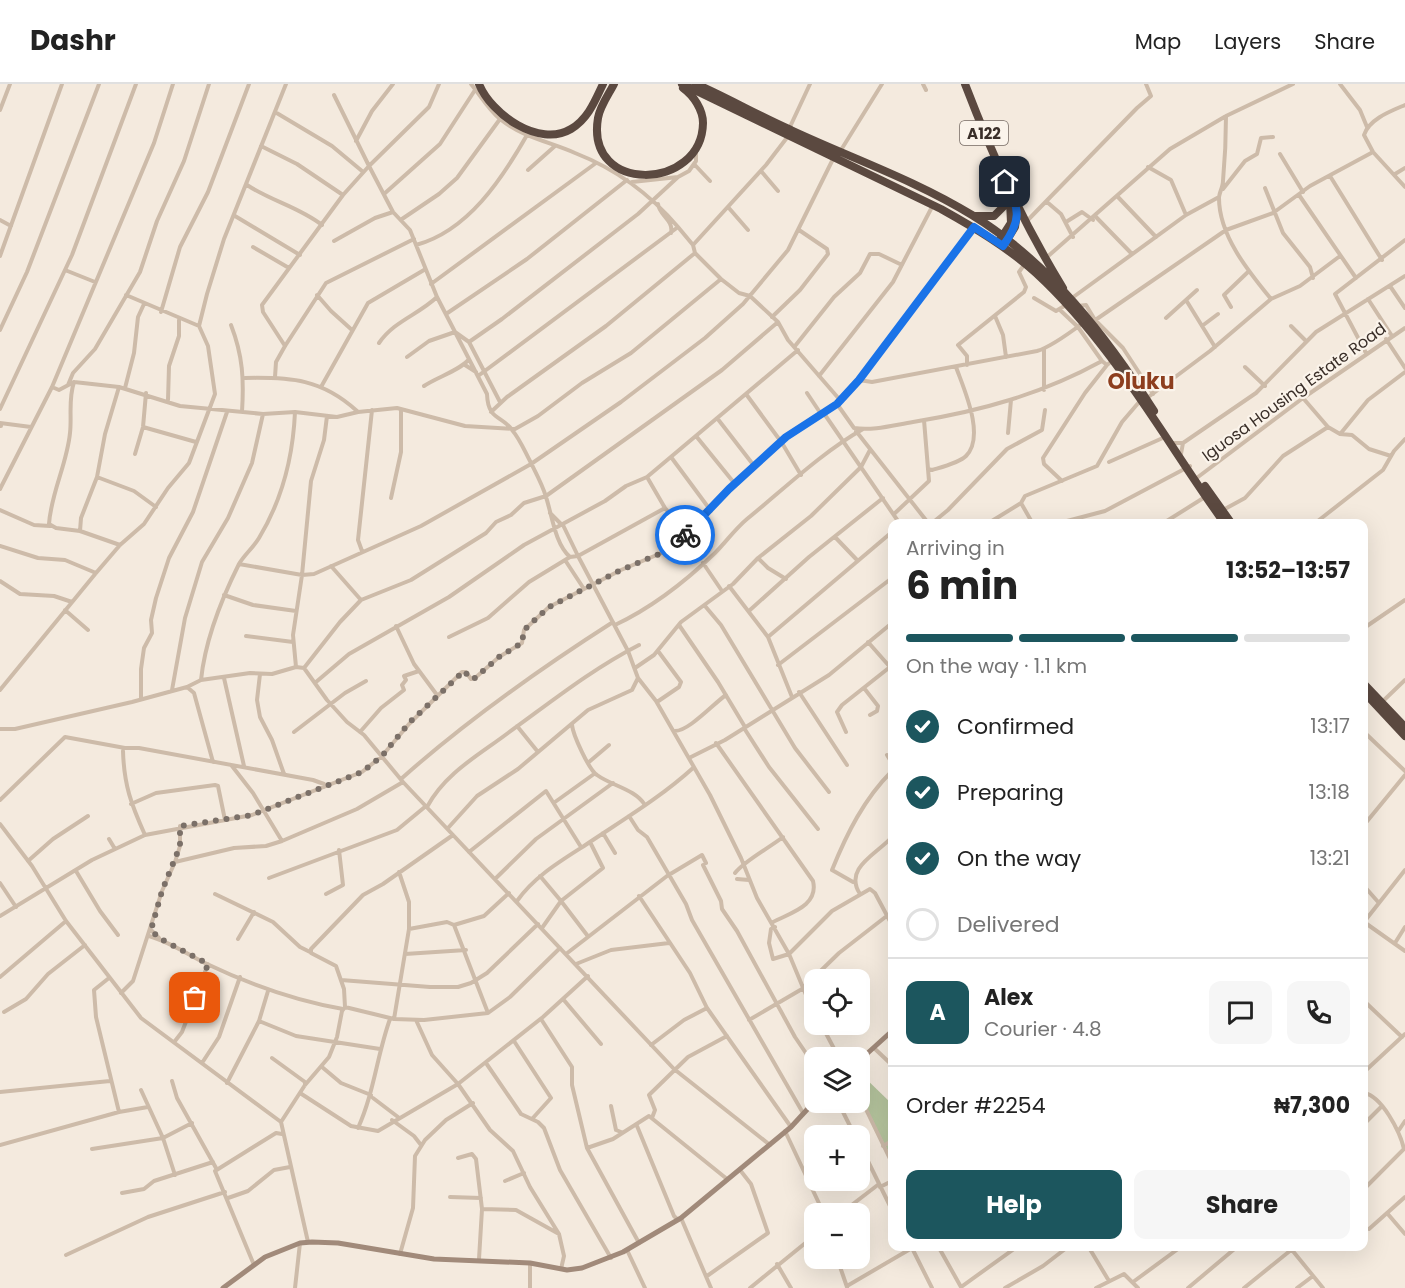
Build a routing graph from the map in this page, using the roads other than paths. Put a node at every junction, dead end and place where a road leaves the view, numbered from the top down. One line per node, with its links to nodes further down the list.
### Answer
1 (10, 84): 28 (street)
2 (62, 84): 88 (street)
3 (99, 84): 154 (street)
4 (136, 84): 116 (street)
5 (173, 84): 123 (street)
6 (209, 84): 127 (street)
7 (249, 84): 139 (street)
8 (286, 84): 29 (street)
9 (393, 84): 36 (street)
10 (439, 84): 45 (street)
11 (471, 84): 24 (street)
12 (603, 84): 24 (highway)
13 (614, 84): 39 (highway)
14 (677, 84): 39 (highway)
15 (682, 84): 33 (highway)
16 (810, 84): 33 (street)
17 (882, 84): 41 (street)
18 (923, 84): 25 (street)
19 (965, 84): 57 (highway, A122)
20 (1146, 84): 72 (street)
21 (1293, 84): 30 (street)
22 (1340, 84): 32 (street)
23 (698, 85): 33 (highway)
24 (477, 87): 31 (street); 65 (street)
25 (926, 90)
26 (333, 95): 36 (street)
27 (1405, 105): 32 (street)
28 (0, 110)
29 (275, 112): 37 (street); 49 (street)
30 (1226, 116): 46 (street); 62 (street)
31 (500, 119): 34 (street); 83 (street)
32 (1367, 127): 40 (street)
33 (789, 132): 41 (highway); 50 (street)
34 (527, 135): 38 (street); 102 (street)
35 (1273, 137): 62 (street)
36 (356, 141): 45 (street)
37 (261, 146): 59 (street); 66 (street)
38 (555, 146): 43 (street); 48 (street)
39 (696, 147): 44 (street)
40 (1373, 152): 51 (street); 52 (street)
41 (837, 154): 74 (highway); 79 (highway); 92 (street)
42 (1280, 154): 64 (street)
43 (596, 163): 55 (street); 124 (street)
44 (694, 164): 53 (street); 56 (street)
45 (369, 166): 49 (street); 65 (street)
46 (1148, 167): 68 (street); 80 (street)
47 (1405, 168): 51 (street)
48 (528, 170)
49 (362, 171): 66 (street)
50 (761, 171): 63 (street); 76 (street)
51 (1395, 174): 60 (street)
52 (1330, 176): 64 (street); 112 (street)
53 (678, 177): 54 (street); 58 (street)
54 (659, 180): 55 (street); 58 (street)
55 (629, 181): 70 (street); 141 (street)
56 (710, 181)
57 (1005, 182): 71 (highway, A122); 75 (highway, A122)
58 (671, 184): 70 (street)
59 (247, 185): 81 (street); 87 (street)
60 (1405, 187)
61 (1265, 188): 78 (street)
62 (1223, 189): 69 (street)
63 (778, 191)
64 (1303, 192): 67 (street)
65 (384, 194): 77 (street)
66 (343, 195): 87 (street)
67 (1299, 195): 78 (street); 110 (street)
68 (1117, 196): 82 (street); 96 (street)
69 (1219, 197): 80 (street); 93 (street)
70 (653, 200): 73 (street); 160 (street)
71 (1010, 200): 79 (highway); 100 (highway, A122)
72 (1047, 202): 85 (street); 86 (street)
73 (658, 204): 89 (street); 94 (street)
74 (933, 205): 90 (highway); 114 (street)
75 (1017, 206): 86 (highway); 100 (highway)
76 (728, 207): 91 (street); 103 (street)
77 (393, 212): 83 (street); 99 (street)
78 (1274, 213): 93 (street); 120 (street)
79 (973, 215): 100 (highway)
80 (1186, 215): 96 (street)
81 (235, 216): 108 (street); 150 (street)
82 (1095, 218): 85 (street); 95 (street); 107 (street)
83 (402, 219): 97 (street)
84 (0, 220): 88 (street)
85 (1066, 222): 95 (street)
86 (1025, 224): 111 (highway)
87 (322, 225): 108 (street)
88 (11, 226): 109 (street)
89 (678, 227): 94 (street); 103 (street)
90 (974, 227): 100 (highway); 182 (street)
91 (748, 230)
92 (799, 230): 129 (street); 144 (street)
93 (1226, 230): 118 (street); 148 (street)
94 (671, 233): 177 (street)
95 (1073, 237): 111 (street)
96 (1156, 237): 107 (street)
97 (414, 239): 101 (street); 102 (street)
98 (1405, 240): 112 (street)
99 (334, 241)
100 (1003, 242): 113 (highway); 135 (highway)
101 (406, 243): 105 (street); 128 (street)
102 (416, 245): 105 (street)
103 (693, 245): 106 (street)
104 (253, 247): 115 (street)
105 (417, 252): 117 (street)
106 (695, 253): 122 (street); 199 (street)
107 (1132, 254): 135 (street)
108 (300, 255): 115 (street)
109 (0, 256)
110 (1340, 256): 120 (street); 121 (street)
111 (1045, 259): 135 (highway)
112 (1382, 260): 121 (street)
113 (1025, 264): 135 (highway); 143 (street)
114 (902, 265): 164 (street); 179 (street)
115 (289, 268): 162 (street)
116 (66, 270): 123 (street); 202 (street)
117 (424, 270): 124 (street); 155 (street)
118 (1249, 271): 132 (street); 137 (street)
119 (1405, 276): 125 (street)
120 (1313, 278): 132 (street)
121 (1356, 278): 140 (street)
122 (721, 279): 129 (street); 221 (street)
123 (96, 282): 186 (street)
124 (431, 284): 130 (street)
125 (1390, 285): 134 (street); 138 (street)
126 (1197, 290): 133 (street)
127 (126, 295): 136 (street); 184 (street)
128 (317, 295): 155 (street); 162 (street)
129 (750, 296): 144 (street); 240 (street)
130 (437, 297): 141 (street); 161 (street)
131 (1034, 298): 135 (street)
132 (1271, 299): 163 (street)
133 (1186, 300): 145 (street); 151 (street)
134 (1368, 300): 140 (street); 157 (street)
135 (1066, 302): 148 (highway); 148 (highway)
136 (144, 303): 139 (street); 190 (street)
137 (1230, 307)
138 (1405, 308)
139 (161, 312): 146 (street)
140 (1346, 313): 159 (street); 166 (street)
141 (446, 314): 156 (street)
142 (1218, 314): 151 (street)
143 (995, 316): 168 (street); 172 (street)
144 (772, 317): 147 (street)
145 (1166, 318)
146 (179, 320): 150 (street); 197 (street)
147 (778, 322): 164 (street); 252 (street)
148 (1087, 323): 165 (street); 170 (street); 171 (highway); 195 (highway)
149 (231, 325): 181 (street)
150 (199, 326): 201 (street)
151 (1202, 326): 163 (street)
152 (1291, 326): 159 (street)
153 (1405, 328): 157 (street, Iguosa Housing Estate Road)
154 (0, 330)
155 (352, 330): 188 (street)
156 (455, 332): 160 (street); 167 (street); 169 (street)
157 (1392, 336): 158 (street, Iguosa Housing Estate Road)
158 (1386, 339): 166 (street, Iguosa Housing Estate Road); 176 (street)
159 (1305, 341): 185 (street)
160 (469, 342): 177 (street)
161 (379, 343)
162 (285, 346): 180 (street)
163 (1215, 347): 195 (street)
164 (796, 348): 179 (street); 194 (street)
165 (1044, 349): 168 (street); 191 (street)
166 (1366, 353): 196 (street, Iguosa Housing Estate Road)
167 (407, 357)
168 (1006, 357): 172 (street)
169 (469, 359): 173 (street); 178 (street)
170 (1102, 361): 171 (street); 191 (street)
171 (1110, 363): 195 (highway); 249 (street)
172 (967, 364): 174 (street)
173 (465, 365): 178 (street); 189 (street)
174 (956, 367): 182 (street); 210 (street)
175 (1245, 367): 185 (street)
176 (1405, 370): 225 (street)
177 (483, 371): 178 (street); 199 (street)
178 (477, 374): 213 (street)
179 (819, 376): 200 (street)
180 (275, 377): 181 (street); 188 (street)
181 (245, 378): 207 (street)
182 (859, 380): 200 (street)
183 (74, 382): 184 (street); 187 (street); 275 (street)
184 (68, 385): 186 (street)
185 (1264, 386): 233 (street)
186 (52, 387): 218 (street)
187 (119, 387): 190 (street); 246 (street)
188 (321, 387): 209 (street)
189 (424, 387)
190 (125, 388): 192 (street)
191 (1044, 390): 198 (street)
192 (146, 393): 197 (street); 219 (street)
193 (807, 393): 211 (street)
194 (746, 394): 215 (street); 231 (street)
195 (1147, 398): 227 (highway); 232 (highway); 249 (street)
196 (1303, 398): 222 (street); 248 (street, Iguosa Housing Estate Road)
197 (168, 400): 201 (street)
198 (1011, 400): 210 (street); 224 (street)
199 (500, 402): 213 (street)
200 (838, 402): 211 (street); 223 (street)
201 (211, 408): 206 (street); 230 (street)
202 (0, 409)
203 (401, 409): 204 (street); 220 (street); 254 (street)
204 (372, 410): 209 (street); 283 (street)
205 (1045, 410): 268 (street)
206 (227, 412): 207 (street); 347 (street)
207 (242, 412): 212 (street)
208 (295, 412): 212 (street); 214 (street); 290 (street)
209 (358, 412): 214 (street)
210 (973, 412): 216 (street); 244 (street)
211 (822, 413): 229 (street); 231 (street)
212 (263, 414): 341 (street)
213 (493, 414): 220 (street); 221 (street)
214 (327, 416): 293 (street)
215 (717, 418): 226 (street); 241 (street)
216 (924, 420): 223 (street); 244 (street)
217 (0, 425): 218 (street)
218 (31, 427): 251 (street)
219 (143, 427): 230 (street); 235 (street)
220 (490, 427): 221 (street)
221 (511, 427): 240 (street)
222 (1328, 427): 225 (street); 265 (street)
223 (855, 430): 229 (street); 234 (street)
224 (1008, 434)
225 (1340, 434): 237 (street)
226 (696, 436): 238 (street); 250 (street)
227 (1165, 437): 239 (street); 243 (highway)
228 (1405, 439): 237 (street)
229 (841, 441): 242 (street); 245 (street)
230 (196, 442): 258 (street)
231 (782, 443): 241 (street); 245 (street)
232 (1174, 443): 233 (street); 236 (highway)
233 (1183, 443): 236 (street)
234 (870, 450): 242 (street); 256 (street)
235 (135, 454)
236 (1181, 454): 243 (highway)
237 (1391, 456): 273 (street)
238 (671, 457): 247 (street); 261 (street)
239 (1109, 462)
240 (531, 464): 252 (street); 283 (street)
241 (755, 467): 250 (street)
242 (861, 467): 255 (street); 286 (street)
243 (1188, 467): 248 (highway); 253 (highway); 271 (street)
244 (928, 470): 256 (street)
245 (801, 475): 289 (street)
246 (96, 477): 258 (street); 277 (street)
247 (647, 477): 259 (street); 274 (street)
248 (1198, 477): 265 (highway)
249 (1062, 481): 257 (street)
250 (735, 484): 261 (street)
251 (0, 489)
252 (546, 496): 262 (street); 302 (street)
253 (1206, 496): 265 (highway); 272 (street)
254 (391, 498)
255 (883, 498): 263 (street); 280 (street)
256 (909, 498): 263 (street); 267 (street)
257 (1021, 502): 269 (street); 270 (street)
258 (156, 507): 281 (street)
259 (665, 508): 278 (street); 284 (street)
260 (0, 510): 275 (street)
261 (711, 511): 278 (street)
262 (549, 512): 264 (street); 276 (street)
263 (894, 514): 266 (street)
264 (554, 516): 274 (street); 276 (street)
265 (1223, 517)
266 (897, 519)
267 (926, 519)
268 (936, 519)
269 (995, 519)
270 (1030, 519)
271 (1075, 519)
272 (1170, 519)
273 (1320, 519)
274 (563, 525): 276 (street); 284 (street)
275 (51, 526): 277 (street)
276 (554, 527): 285 (street); 312 (street)
277 (80, 531): 281 (street)
278 (687, 533): 297 (street)
279 (888, 535): 288 (street)
280 (835, 537): 288 (street); 294 (street)
281 (120, 545): 292 (street)
282 (0, 546): 292 (street)
283 (362, 551): 291 (street)
284 (578, 556): 285 (street); 297 (street)
285 (570, 557): 287 (street)
286 (758, 558): 294 (street); 298 (street)
287 (565, 560): 299 (street); 316 (street)
288 (858, 560): 317 (street)
289 (703, 563): 300 (street); 309 (street)
290 (239, 564): 293 (street); 301 (street)
291 (331, 566): 293 (street); 302 (street)
292 (96, 573): 304 (street)
293 (302, 575): 308 (street)
294 (786, 579): 307 (street)
295 (0, 581): 304 (street)
296 (888, 581): 323 (street)
297 (594, 585): 299 (street); 309 (street)
298 (729, 586): 300 (street); 307 (street)
299 (584, 589): 343 (street)
300 (722, 591): 305 (street)
301 (224, 595): 308 (street); 334 (street)
302 (361, 600): 326 (street)
303 (1405, 600): 311 (street)
304 (72, 602): 306 (street)
305 (705, 606): 310 (street); 351 (street)
306 (65, 610): 314 (street); 340 (street)
307 (750, 610): 317 (street)
308 (296, 611): 318 (street)
309 (614, 624): 321 (street); 380 (street)
310 (679, 625): 322 (street); 344 (street)
311 (1368, 625)
312 (396, 626): 328 (street); 336 (street)
313 (888, 626): 319 (street)
314 (88, 630)
315 (246, 636): 318 (street)
316 (449, 637)
317 (768, 638): 323 (street)
318 (293, 642): 325 (street)
319 (868, 642): 324 (street); 342 (street)
320 (639, 645): 321 (street)
321 (628, 651): 327 (street); 354 (street)
322 (658, 651): 327 (street); 348 (street)
323 (778, 665): 346 (street)
324 (888, 665)
325 (296, 667): 326 (street); 330 (street)
326 (304, 668): 336 (street)
327 (635, 668): 332 (street)
328 (419, 671): 343 (street); 360 (street)
329 (888, 671): 338 (street)
330 (260, 674): 331 (street); 377 (street)
331 (224, 678): 334 (street); 374 (street)
332 (638, 678): 348 (street); 353 (street)
333 (1405, 680): 349 (street)
334 (201, 681): 337 (street)
335 (366, 681): 350 (street)
336 (316, 682): 350 (street)
337 (187, 687): 341 (street); 371 (street)
338 (864, 688): 352 (street); 361 (street)
339 (1368, 688): 349 (highway)
340 (0, 690)
341 (172, 690): 347 (street)
342 (799, 692): 346 (street); 372 (street)
343 (437, 695): 368 (street)
344 (726, 695): 356 (street); 358 (street)
345 (1368, 696): 363 (highway)
346 (792, 697): 351 (street)
347 (141, 699): 357 (street)
348 (657, 702): 358 (street)
349 (1382, 702): 355 (highway)
350 (332, 704): 359 (street); 360 (street)
351 (772, 709): 356 (street); 383 (street)
352 (870, 715)
353 (572, 724): 367 (street); 370 (street)
354 (517, 726): 367 (street); 388 (street)
355 (1405, 727)
356 (744, 728): 364 (street); 397 (street)
357 (0, 729)
358 (674, 731): 369 (street)
359 (294, 732)
360 (360, 732): 368 (street)
361 (846, 732)
362 (1368, 736): 376 (street)
363 (1405, 736)
364 (716, 743): 369 (street); 401 (street)
365 (609, 745): 370 (street)
366 (123, 751): 386 (street)
367 (538, 752): 396 (street)
368 (382, 756): 380 (street); 382 (street)
369 (689, 758): 375 (street)
370 (589, 762): 378 (street)
371 (214, 763): 373 (street); 384 (street)
372 (847, 765)
373 (232, 766): 374 (street); 403 (street)
374 (244, 766): 377 (street)
375 (693, 768): 387 (street); 413 (street)
376 (1405, 773): 393 (street)
377 (285, 774): 382 (street)
378 (594, 774): 381 (street); 385 (street)
379 (888, 776): 425 (street)
380 (402, 781): 388 (street); 403 (street)
381 (613, 783): 387 (street); 391 (street)
382 (324, 787): 392 (street)
383 (829, 792)
384 (0, 800)
385 (555, 802): 391 (street); 409 (street)
386 (131, 804): 392 (street); 399 (street)
387 (645, 805): 390 (street)
388 (427, 806): 396 (street); 408 (street)
389 (88, 816): 411 (street)
390 (629, 816): 398 (street); 419 (street)
391 (565, 818): 406 (street); 422 (street)
392 (225, 820): 395 (street)
393 (1368, 820)
394 (0, 824): 411 (street)
395 (180, 826): 399 (street); 412 (street)
396 (448, 828): 400 (street)
397 (818, 829)
398 (603, 833): 405 (street); 410 (street)
399 (145, 835): 407 (street)
400 (453, 835): 409 (street); 416 (street)
401 (783, 837): 413 (street); 445 (street)
402 (110, 839): 407 (street)
403 (282, 840): 412 (street)
404 (888, 840): 425 (street)
405 (590, 842): 406 (street); 435 (street)
406 (581, 847): 418 (street)
407 (115, 849): 415 (street)
408 (339, 850): 420 (street); 432 (street)
409 (469, 852): 422 (street)
410 (615, 853)
411 (28, 861): 428 (street)
412 (176, 862): 450 (street)
413 (743, 863): 417 (street); 424 (street)
414 (1405, 870): 421 (street)
415 (76, 871): 428 (street); 451 (street)
416 (399, 872): 449 (street); 462 (street)
417 (735, 873)
418 (540, 876): 435 (street); 436 (street)
419 (667, 876): 434 (street); 480 (street); 489 (street)
420 (269, 878)
421 (1399, 878): 426 (street); 437 (street)
422 (495, 879): 430 (street)
423 (737, 879): 424 (street)
424 (749, 880): 445 (street)
425 (853, 882): 433 (street)
426 (1405, 882)
427 (0, 884): 438 (street)
428 (46, 889): 438 (street); 443 (street)
429 (1368, 891): 437 (street)
430 (509, 893): 436 (street); 444 (street)
431 (215, 894): 439 (street)
432 (326, 894)
433 (860, 894): 440 (street); 465 (street)
434 (639, 896): 452 (street); 456 (street)
435 (561, 901): 447 (street); 452 (street)
436 (517, 902): 447 (street)
437 (1378, 903): 442 (street)
438 (16, 907): 441 (street)
439 (254, 912): 455 (street); 462 (street)
440 (888, 915): 475 (street)
441 (0, 916)
442 (1368, 917)
443 (66, 921): 458 (street); 468 (street)
444 (454, 925): 449 (street); 460 (street)
445 (774, 925): 465 (street); 465 (street)
446 (1368, 925): 457 (street)
447 (540, 926): 459 (street); 473 (street)
448 (1405, 927): 457 (street)
449 (409, 928): 463 (street)
450 (151, 930): 453 (street); 454 (street)
451 (117, 935)
452 (587, 935): 464 (street)
453 (149, 936): 454 (street); 477 (street)
454 (159, 938): 466 (street)
455 (238, 939)
456 (669, 943): 467 (street); 482 (street)
457 (1395, 943): 461 (street)
458 (85, 945): 471 (street); 484 (street)
459 (560, 948): 464 (street); 485 (street)
460 (466, 950): 463 (street); 473 (street)
461 (1405, 951)
462 (311, 953): 472 (street)
463 (405, 954): 474 (street)
464 (566, 954): 467 (street)
465 (789, 954): 475 (street)
466 (208, 964): 470 (street); 494 (street)
467 (576, 964): 469 (street)
468 (0, 976)
469 (588, 976): 479 (street); 498 (street)
470 (240, 977): 476 (street); 507 (street)
471 (109, 978): 477 (street); 511 (street)
472 (341, 980): 474 (street); 483 (street)
473 (475, 981): 474 (street); 485 (street)
474 (401, 987): 486 (street)
475 (802, 989): 478 (street); 480 (street)
476 (268, 991): 483 (street); 490 (street)
477 (121, 993): 494 (street)
478 (804, 993)
479 (563, 999): 487 (street); 497 (street)
480 (777, 1003): 489 (street); 502 (street)
481 (1368, 1005): 493 (street)
482 (707, 1008): 492 (street); 498 (street)
483 (344, 1009): 486 (street); 496 (street)
484 (4, 1012)
485 (488, 1013): 488 (street)
486 (392, 1019): 488 (street); 501 (street)
487 (541, 1019): 495 (street); 549 (street)
488 (416, 1020): 514 (street)
489 (749, 1020): 526 (street)
490 (259, 1021): 496 (street); 513 (street)
491 (888, 1035): 500 (street)
492 (727, 1036): 510 (street); 538 (street)
493 (1402, 1037): 499 (street); 509 (street)
494 (175, 1041): 507 (street)
495 (514, 1041): 506 (street); 530 (street)
496 (335, 1044): 501 (street); 508 (street)
497 (601, 1044)
498 (651, 1044): 510 (street)
499 (1405, 1045)
500 (874, 1048): 503 (street); 505 (street)
501 (380, 1049): 520 (street)
502 (804, 1050)
503 (870, 1051)
504 (272, 1058): 515 (street)
505 (888, 1061)
506 (486, 1063): 514 (street); 530 (street)
507 (202, 1064): 513 (street)
508 (322, 1067): 515 (street); 520 (street)
509 (1368, 1068)
510 (674, 1069): 529 (street); 547 (street)
511 (111, 1081): 517 (street); 525 (street)
512 (172, 1082): 535 (street)
513 (227, 1083): 534 (street)
514 (458, 1084): 521 (street); 528 (street)
515 (305, 1085): 518 (street)
516 (141, 1090): 524 (street)
517 (0, 1092)
518 (300, 1093): 534 (street); 537 (street)
519 (1368, 1094): 523 (street)
520 (372, 1097): 528 (street); 537 (street)
521 (473, 1103): 546 (street); 558 (street)
522 (611, 1106): 540 (street)
523 (1382, 1106): 532 (street); 539 (street)
524 (148, 1107): 525 (street); 542 (street)
525 (119, 1112): 545 (street)
526 (803, 1113): 538 (street)
527 (868, 1113): 548 (street)
528 (398, 1117): 531 (street)
529 (652, 1118): 536 (street); 560 (street)
530 (532, 1119): 597 (street)
531 (392, 1120): 537 (street); 546 (street)
532 (1368, 1120)
533 (1405, 1121): 539 (street)
534 (281, 1122): 541 (street)
535 (192, 1123): 542 (street); 553 (street)
536 (637, 1126): 540 (street); 576 (street)
537 (358, 1128)
538 (788, 1129): 547 (street); 572 (street)
539 (1398, 1130): 543 (street)
540 (624, 1131): 549 (street)
541 (282, 1134): 555 (street); 556 (street)
542 (163, 1138): 550 (street); 559 (street)
543 (1402, 1139): 563 (street)
544 (888, 1144): 548 (street)
545 (0, 1145)
546 (421, 1145): 595 (street)
547 (770, 1145): 557 (street)
548 (884, 1146): 551 (street)
549 (586, 1148): 582 (street)
550 (92, 1149)
551 (888, 1154)
552 (458, 1158): 570 (street)
553 (213, 1162): 556 (street); 559 (street)
554 (870, 1166): 564 (street)
555 (290, 1167): 569 (street); 580 (street)
556 (216, 1168): 565 (street)
557 (740, 1170): 560 (street); 604 (street)
558 (524, 1173): 561 (street); 578 (street)
559 (175, 1175): 566 (street)
560 (727, 1179): 576 (street)
561 (505, 1181)
562 (888, 1183): 564 (street)
563 (1368, 1185)
564 (880, 1186): 571 (street); 573 (street)
565 (225, 1192): 569 (street); 596 (street)
566 (122, 1193)
567 (450, 1197): 570 (street)
568 (1405, 1197): 575 (street)
569 (228, 1198): 601 (street)
570 (481, 1198): 574 (street)
571 (888, 1202)
572 (819, 1203)
573 (856, 1203)
574 (482, 1209): 578 (street); 598 (street)
575 (1387, 1213): 577 (street); 579 (street)
576 (680, 1219): 582 (street); 604 (street)
577 (1369, 1229)
578 (559, 1234): 603 (street)
579 (1405, 1234)
580 (308, 1242): 581 (street); 595 (street)
581 (300, 1243): 601 (street); 611 (street)
582 (640, 1244): 584 (street)
583 (804, 1244): 600 (street)
584 (627, 1250): 597 (street); 613 (street)
585 (906, 1251): 608 (street)
586 (914, 1251): 617 (street)
587 (941, 1251): 609 (street)
588 (1011, 1251): 609 (street)
589 (1062, 1251): 618 (street)
590 (1092, 1251): 606 (street)
591 (1175, 1251): 607 (street)
592 (1232, 1251): 621 (street)
593 (1290, 1251): 622 (street)
594 (1296, 1251): 605 (street)
595 (400, 1254): 598 (street)
596 (66, 1255)
597 (611, 1258): 603 (street)
598 (479, 1259): 599 (street)
599 (530, 1263): 603 (street); 612 (street)
600 (777, 1264): 615 (street); 616 (street)
601 (254, 1265): 610 (street)
602 (841, 1269): 608 (street)
603 (561, 1270)
604 (707, 1276): 614 (street)
605 (1313, 1276): 623 (street); 624 (street)
606 (1109, 1281): 607 (street); 619 (street)
607 (1133, 1281): 620 (street)
608 (847, 1287)
609 (961, 1287)
610 (223, 1288)
611 (295, 1288)
612 (530, 1288)
613 (645, 1288)
614 (711, 1288)
615 (750, 1288)
616 (791, 1288)
617 (932, 1288)
618 (1005, 1288)
619 (1096, 1288)
620 (1138, 1288)
621 (1188, 1288)
622 (1244, 1288)
623 (1298, 1288)
624 (1323, 1288)

